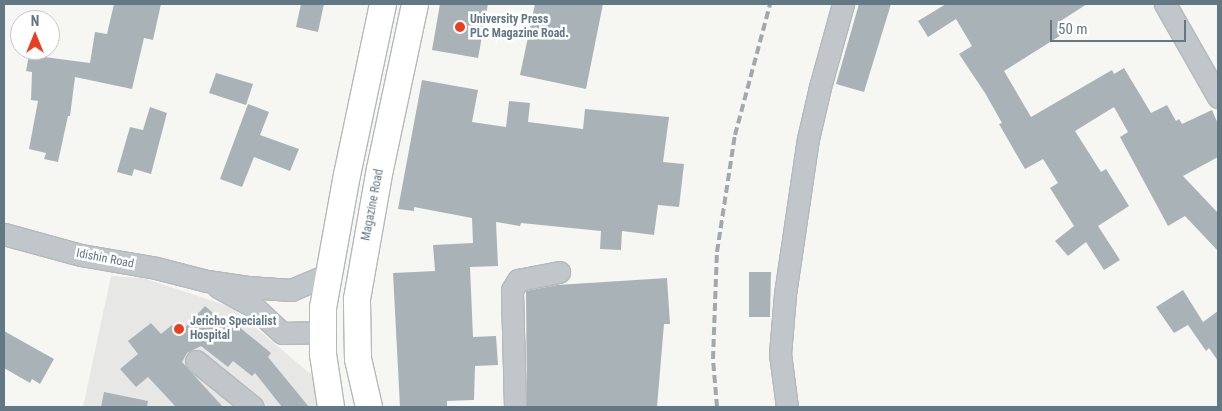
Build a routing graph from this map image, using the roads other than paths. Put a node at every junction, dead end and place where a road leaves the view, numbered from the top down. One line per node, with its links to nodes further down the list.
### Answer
1 (383, 4): 8 (main road)
2 (415, 4): 14 (main road, Magazine Road)
3 (843, 4): 16 (street)
4 (1165, 4): 5 (street)
5 (1218, 97)
6 (4, 234): 9 (street, Idishin Road)
7 (559, 272): 15 (street)
8 (329, 274): 9 (street); 10 (main road)
9 (207, 281): 10 (street)
10 (322, 332): 13 (main road)
11 (196, 361): 12 (street)
12 (253, 407)
13 (330, 407)
14 (369, 407)
15 (515, 407)
16 (787, 407)

